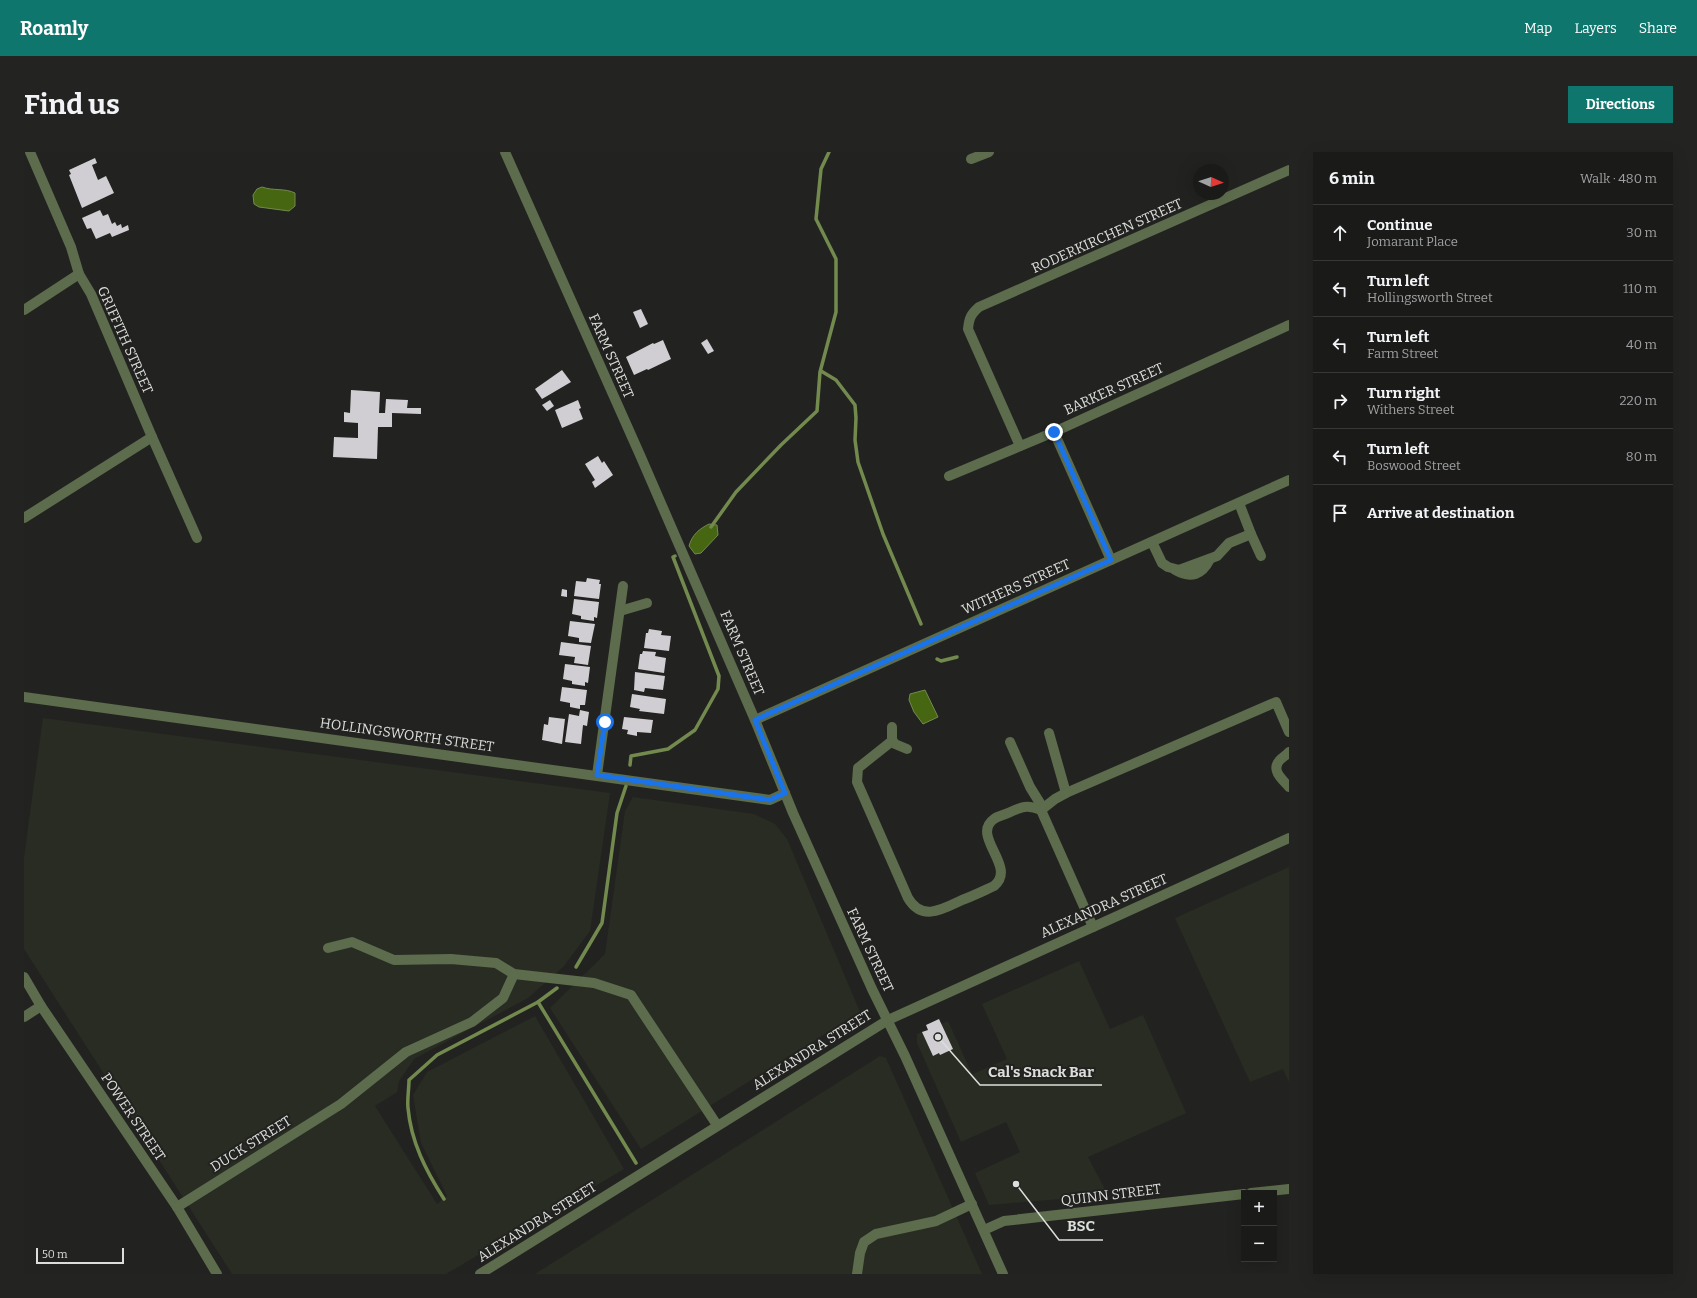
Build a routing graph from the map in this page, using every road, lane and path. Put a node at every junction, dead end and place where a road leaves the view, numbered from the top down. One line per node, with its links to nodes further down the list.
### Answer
1 (30, 152): 6 (street, GRIFFITH STREET)
2 (505, 152): 25 (street, FARM STREET)
3 (989, 152): 4 (street)
4 (971, 159)
5 (1289, 170): 11 (street, RODERKIRCHEN STREET)
6 (79, 274): 7 (street); 10 (street, GRIFFITH STREET)
7 (24, 310)
8 (1289, 325): 9 (street, BARKER STREET)
9 (1054, 432): 11 (street, BARKER STREET); 20 (street)
10 (152, 437): 15 (street); 17 (street, GRIFFITH STREET)
11 (1020, 446): 12 (street, BARKER STREET)
12 (949, 476)
13 (1289, 480): 14 (street, WITHERS STREET)
14 (1239, 503): 16 (street); 18 (street, WITHERS STREET)
15 (24, 518)
16 (1252, 534): 18 (street); 19 (street)
17 (197, 538)
18 (1152, 542): 20 (street, WITHERS STREET)
19 (1261, 556)
20 (1111, 560): 25 (street, WITHERS STREET)
21 (623, 586): 23 (street)
22 (647, 603): 23 (street)
23 (620, 611): 33 (street)
24 (24, 697): 33 (street, HOLLINGSWORTH STREET)
25 (755, 720): 35 (street, FARM STREET)
26 (892, 727): 29 (street)
27 (1050, 732): 36 (street)
28 (1289, 732): 36 (street)
29 (892, 741): 31 (street); 37 (street)
30 (1010, 742): 37 (street)
31 (907, 749)
32 (1289, 752): 34 (street)
33 (597, 775): 35 (street, HOLLINGSWORTH STREET)
34 (1289, 787)
35 (785, 793): 45 (street, FARM STREET)
36 (1066, 793): 37 (street)
37 (1042, 809): 39 (street)
38 (1289, 838): 39 (street, ALEXANDRA STREET)
39 (1093, 927): 45 (street, ALEXANDRA STREET)
40 (328, 948): 41 (street)
41 (514, 974): 46 (street); 51 (street, DUCK STREET)
42 (24, 977): 43 (street, POWER STREET)
43 (41, 1006): 44 (street); 51 (street, POWER STREET)
44 (24, 1017)
45 (888, 1020): 46 (street, ALEXANDRA STREET); 50 (street, FARM STREET)
46 (717, 1125): 54 (street, ALEXANDRA STREET)
47 (1289, 1189): 48 (street)
48 (1277, 1190)
49 (1241, 1194): 52 (street, QUINN STREET)
50 (972, 1204): 52 (street, FARM STREET); 55 (street)
51 (177, 1207): 53 (street, POWER STREET)
52 (984, 1230): 56 (street, FARM STREET)
53 (217, 1274)
54 (480, 1274)
55 (857, 1274)
56 (1003, 1274)

